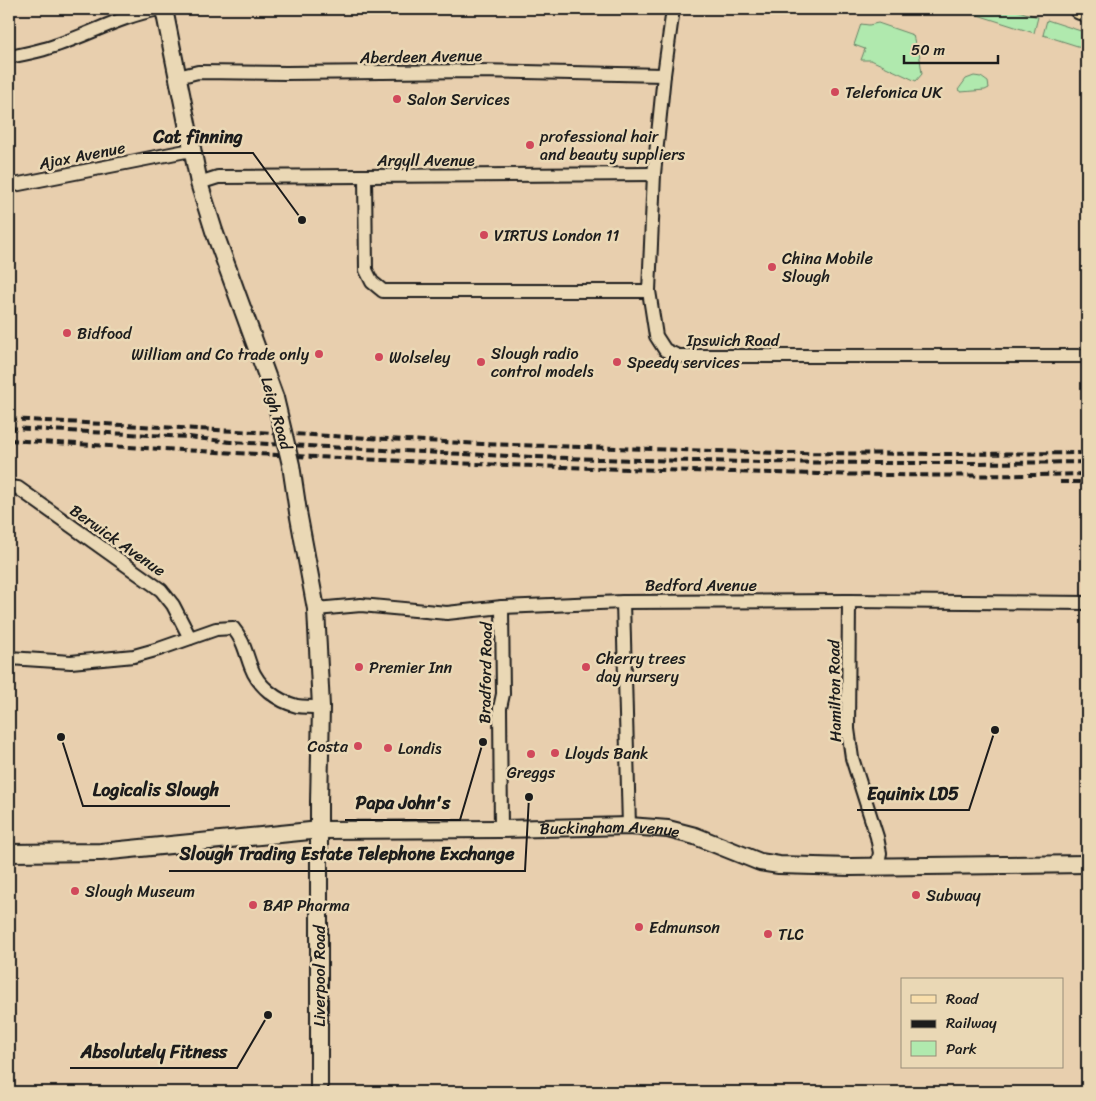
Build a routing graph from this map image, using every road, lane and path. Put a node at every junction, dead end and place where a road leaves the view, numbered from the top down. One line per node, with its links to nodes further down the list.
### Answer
1 (159, 9): 6 (street)
2 (164, 9): 8 (street, Leigh Road)
3 (673, 9): 7 (street, Ipswich Road)
4 (1080, 9): 5 (main road)
5 (1087, 11)
6 (9, 57)
7 (664, 75): 8 (street, Aberdeen Avenue); 10 (street, Ipswich Road)
8 (178, 77): 9 (street, Leigh Road)
9 (191, 150): 12 (street, Leigh Road); 13 (street, Ajax Avenue)
10 (654, 174): 11 (street, Argyll Avenue); 14 (street, Ipswich Road)
11 (366, 176): 12 (street, Argyll Avenue); 14 (street)
12 (199, 183): 21 (street, Leigh Road, bridge)
13 (9, 186)
14 (649, 291): 15 (street, Ipswich Road)
15 (1087, 356)
16 (9, 487): 22 (street, Berwick Avenue)
17 (850, 601): 18 (street, Bedford Avenue); 19 (street, Bedford Avenue); 30 (street, Hamilton Road)
18 (623, 602): 20 (street, Bedford Avenue); 25 (street)
19 (1087, 603)
20 (502, 608): 21 (street, Bedford Avenue); 26 (street, Bradford Road)
21 (316, 609): 24 (street, Leigh Road)
22 (190, 638): 23 (street); 24 (street)
23 (9, 658)
24 (321, 707): 27 (street, Leigh Road)
25 (629, 826): 26 (street, Buckingham Avenue); 30 (street, Buckingham Avenue)
26 (501, 829): 27 (street, Buckingham Avenue)
27 (320, 830): 28 (street, Buckingham Avenue); 31 (street, Liverpool Road)
28 (9, 853)
29 (1087, 864): 30 (street, Buckingham Avenue)
30 (877, 867)
31 (319, 1092)

